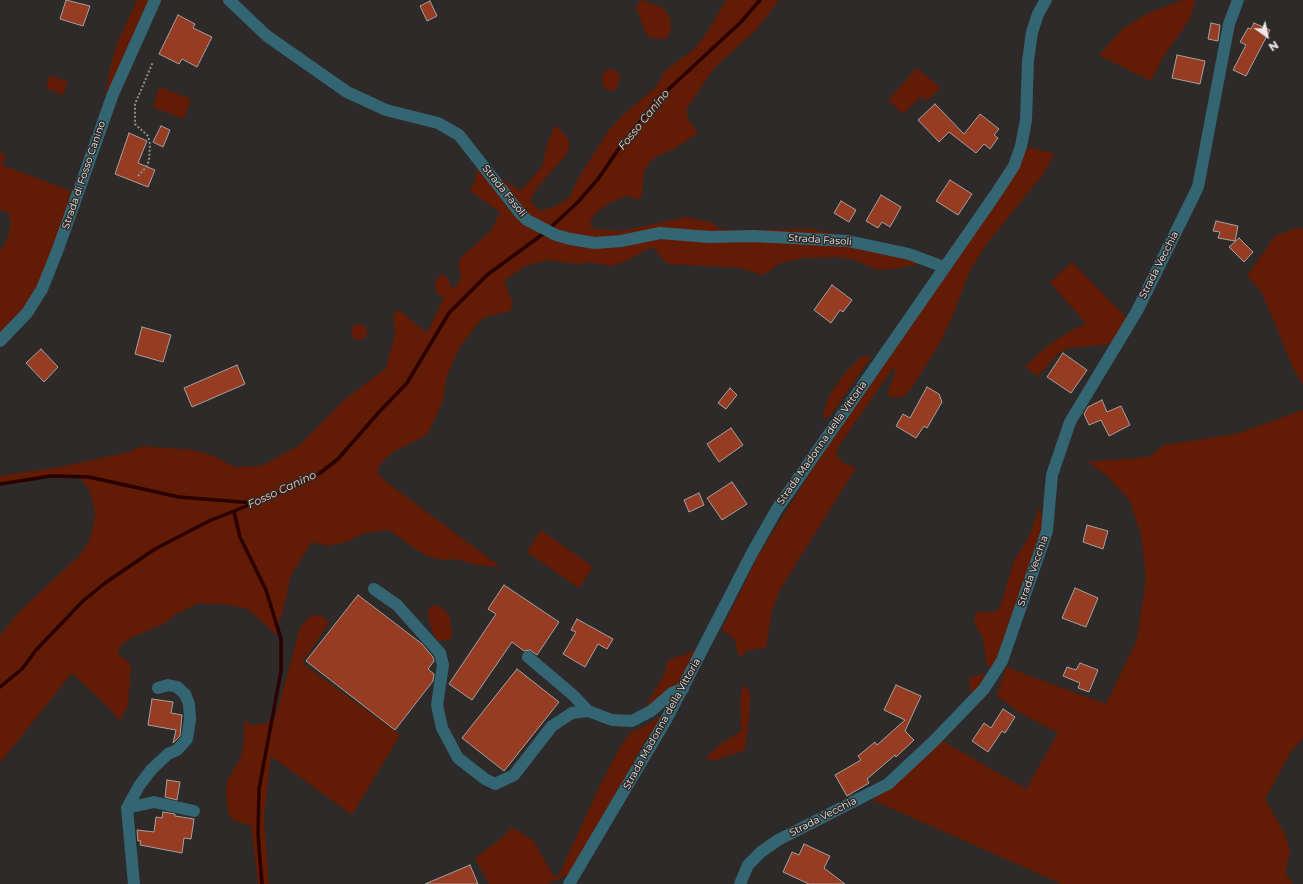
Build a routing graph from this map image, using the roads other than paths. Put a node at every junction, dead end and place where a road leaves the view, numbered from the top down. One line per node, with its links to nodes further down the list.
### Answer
1 (155, 0): 6 (street, Strada di Fosso Canino)
2 (229, 0): 5 (street, Strada Fasoli)
3 (1046, 0): 5 (street, Strada Madonna della Vittoria)
4 (1238, 0): 16 (street, Strada Vecchia)
5 (944, 267): 10 (street, Strada Madonna della Vittoria)
6 (0, 341)
7 (374, 589): 11 (street)
8 (528, 657): 11 (street)
9 (158, 688): 12 (street)
10 (683, 689): 11 (street); 15 (street, Strada Madonna della Vittoria)
11 (588, 712)
12 (127, 808): 13 (street); 14 (street)
13 (194, 811)
14 (134, 884)
15 (569, 884)
16 (740, 884)

